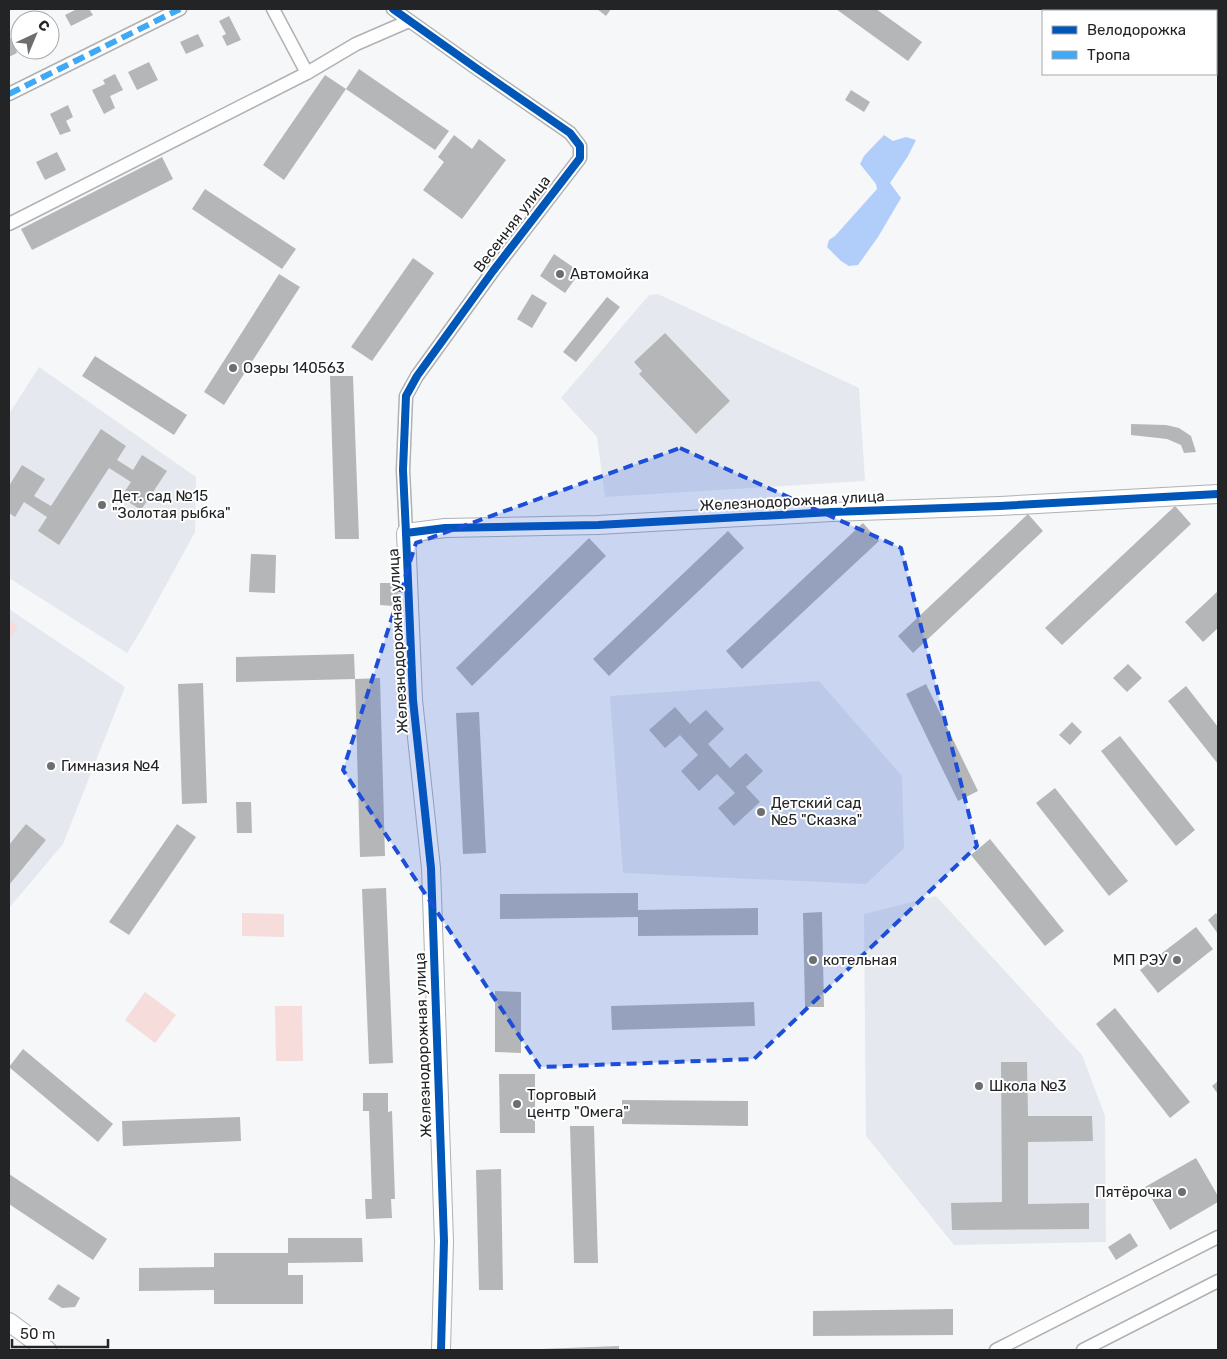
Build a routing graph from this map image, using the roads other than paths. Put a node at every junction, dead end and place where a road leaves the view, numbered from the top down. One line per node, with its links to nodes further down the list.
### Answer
1 (180, 9): 6 (street)
2 (273, 9): 5 (street)
3 (393, 9): 4 (street, Весенняя улица)
4 (409, 21): 5 (street); 9 (street, Весенняя улица)
5 (307, 73): 7 (street)
6 (9, 94)
7 (9, 224)
8 (1218, 494): 9 (street, Железнодорожная улица)
9 (406, 533): 14 (street, Железнодорожная улица)
10 (1218, 1237): 15 (street)
11 (1218, 1281): 16 (street)
12 (9, 1322): 13 (street)
13 (47, 1350)
14 (441, 1350)
15 (996, 1350)
16 (1083, 1350)

